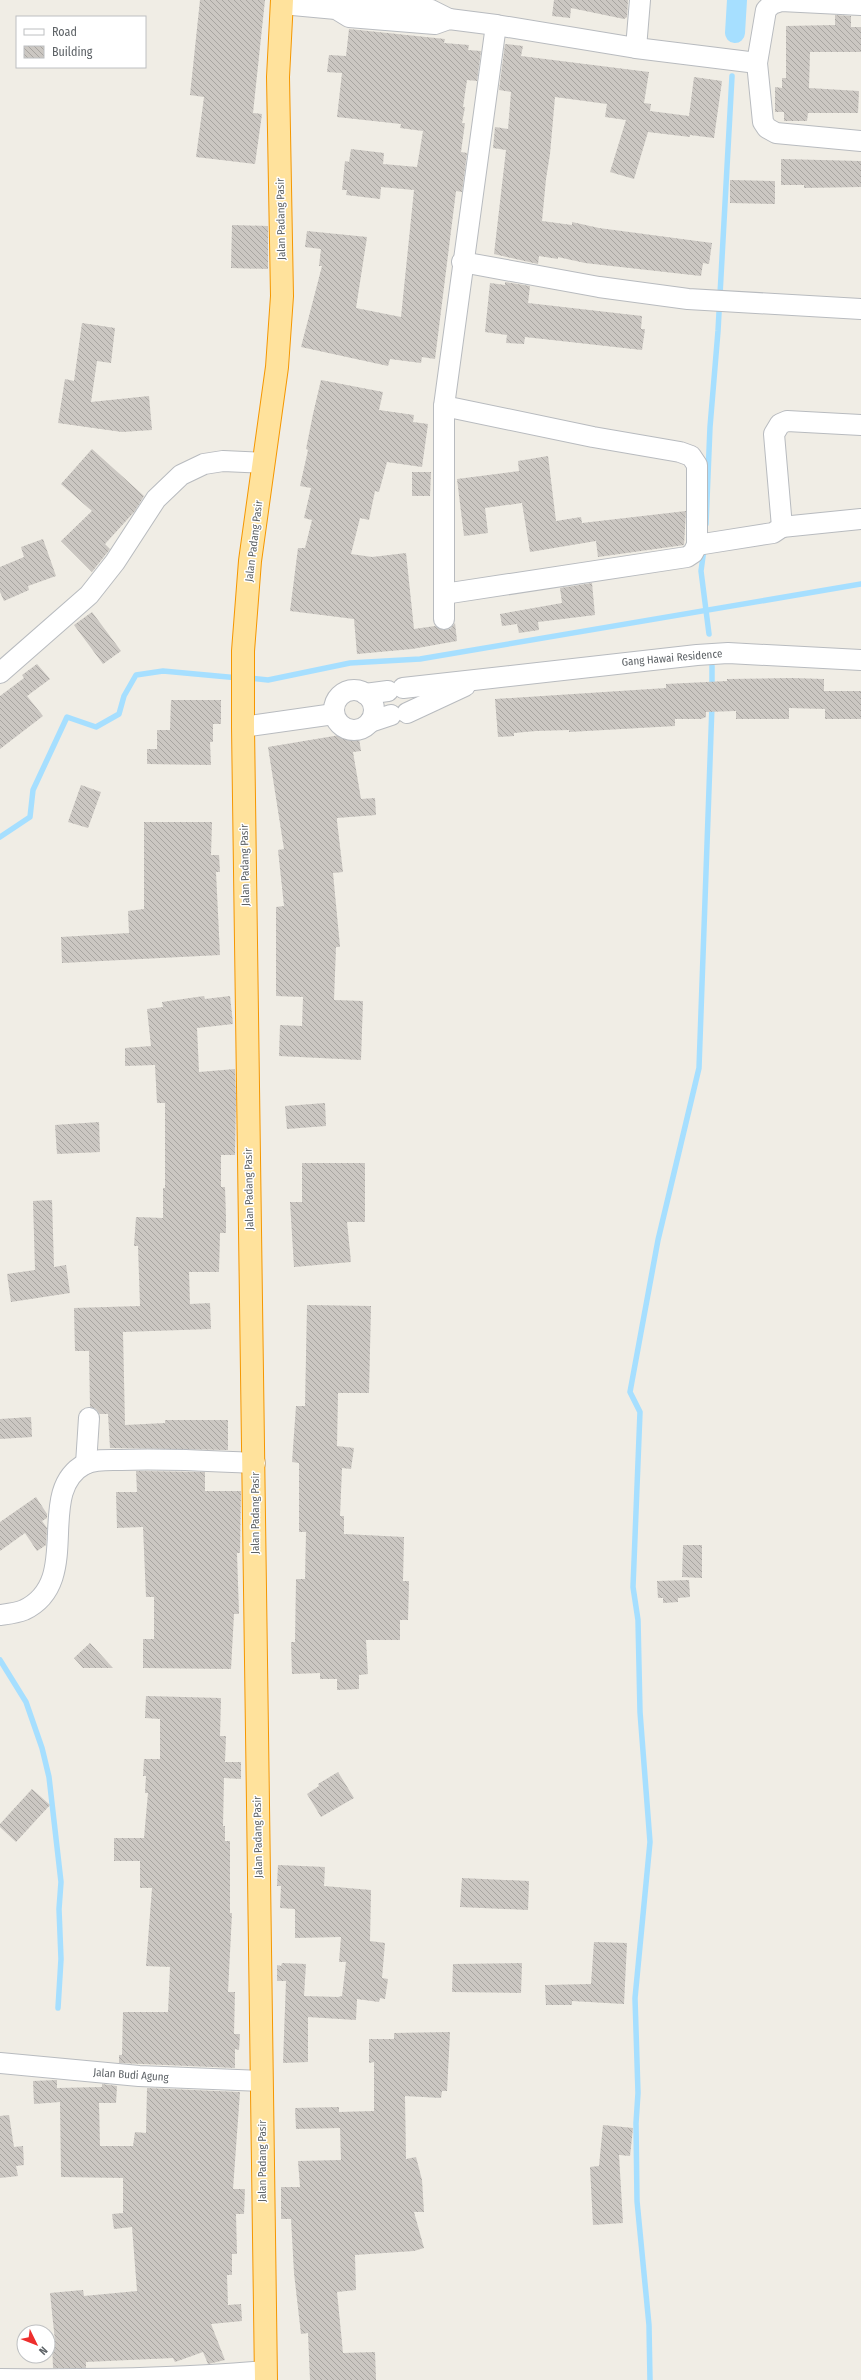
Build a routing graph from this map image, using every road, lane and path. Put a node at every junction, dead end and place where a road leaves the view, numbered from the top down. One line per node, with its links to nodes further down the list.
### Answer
1 (640, 0): 6 (street)
2 (282, 2): 4 (street); 13 (highway, Jalan Padang Pasir)
3 (861, 5): 7 (street)
4 (440, 14): 5 (street)
5 (496, 25): 6 (street); 9 (street)
6 (636, 48): 7 (street)
7 (757, 63): 8 (street)
8 (861, 141)
9 (462, 262): 10 (street); 11 (street)
10 (861, 309)
11 (444, 406): 16 (street); 17 (street)
12 (861, 425): 15 (street)
13 (264, 463): 20 (street); 25 (highway, Jalan Padang Pasir)
14 (861, 519): 15 (street)
15 (782, 527): 16 (street)
16 (705, 544): 17 (street)
17 (444, 594): 18 (street)
18 (444, 619)
19 (861, 660): 21 (street, Gang Hawai Residence)
20 (0, 673)
21 (484, 678): 22 (street, Gang Hawai Residence); 24 (street)
22 (365, 694): 23 (street); 24 (street)
23 (334, 714): 24 (street); 25 (street)
24 (370, 722)
25 (243, 727): 27 (highway, Jalan Padang Pasir)
26 (89, 1418): 28 (street)
27 (255, 1462): 28 (street); 31 (highway, Jalan Padang Pasir)
28 (86, 1464): 29 (street)
29 (0, 1615)
30 (0, 2063): 31 (street, Jalan Budi Agung)
31 (262, 2081): 32 (highway, Jalan Padang Pasir)
32 (266, 2375): 34 (street)
33 (0, 2379): 34 (street)
34 (81, 2379)

